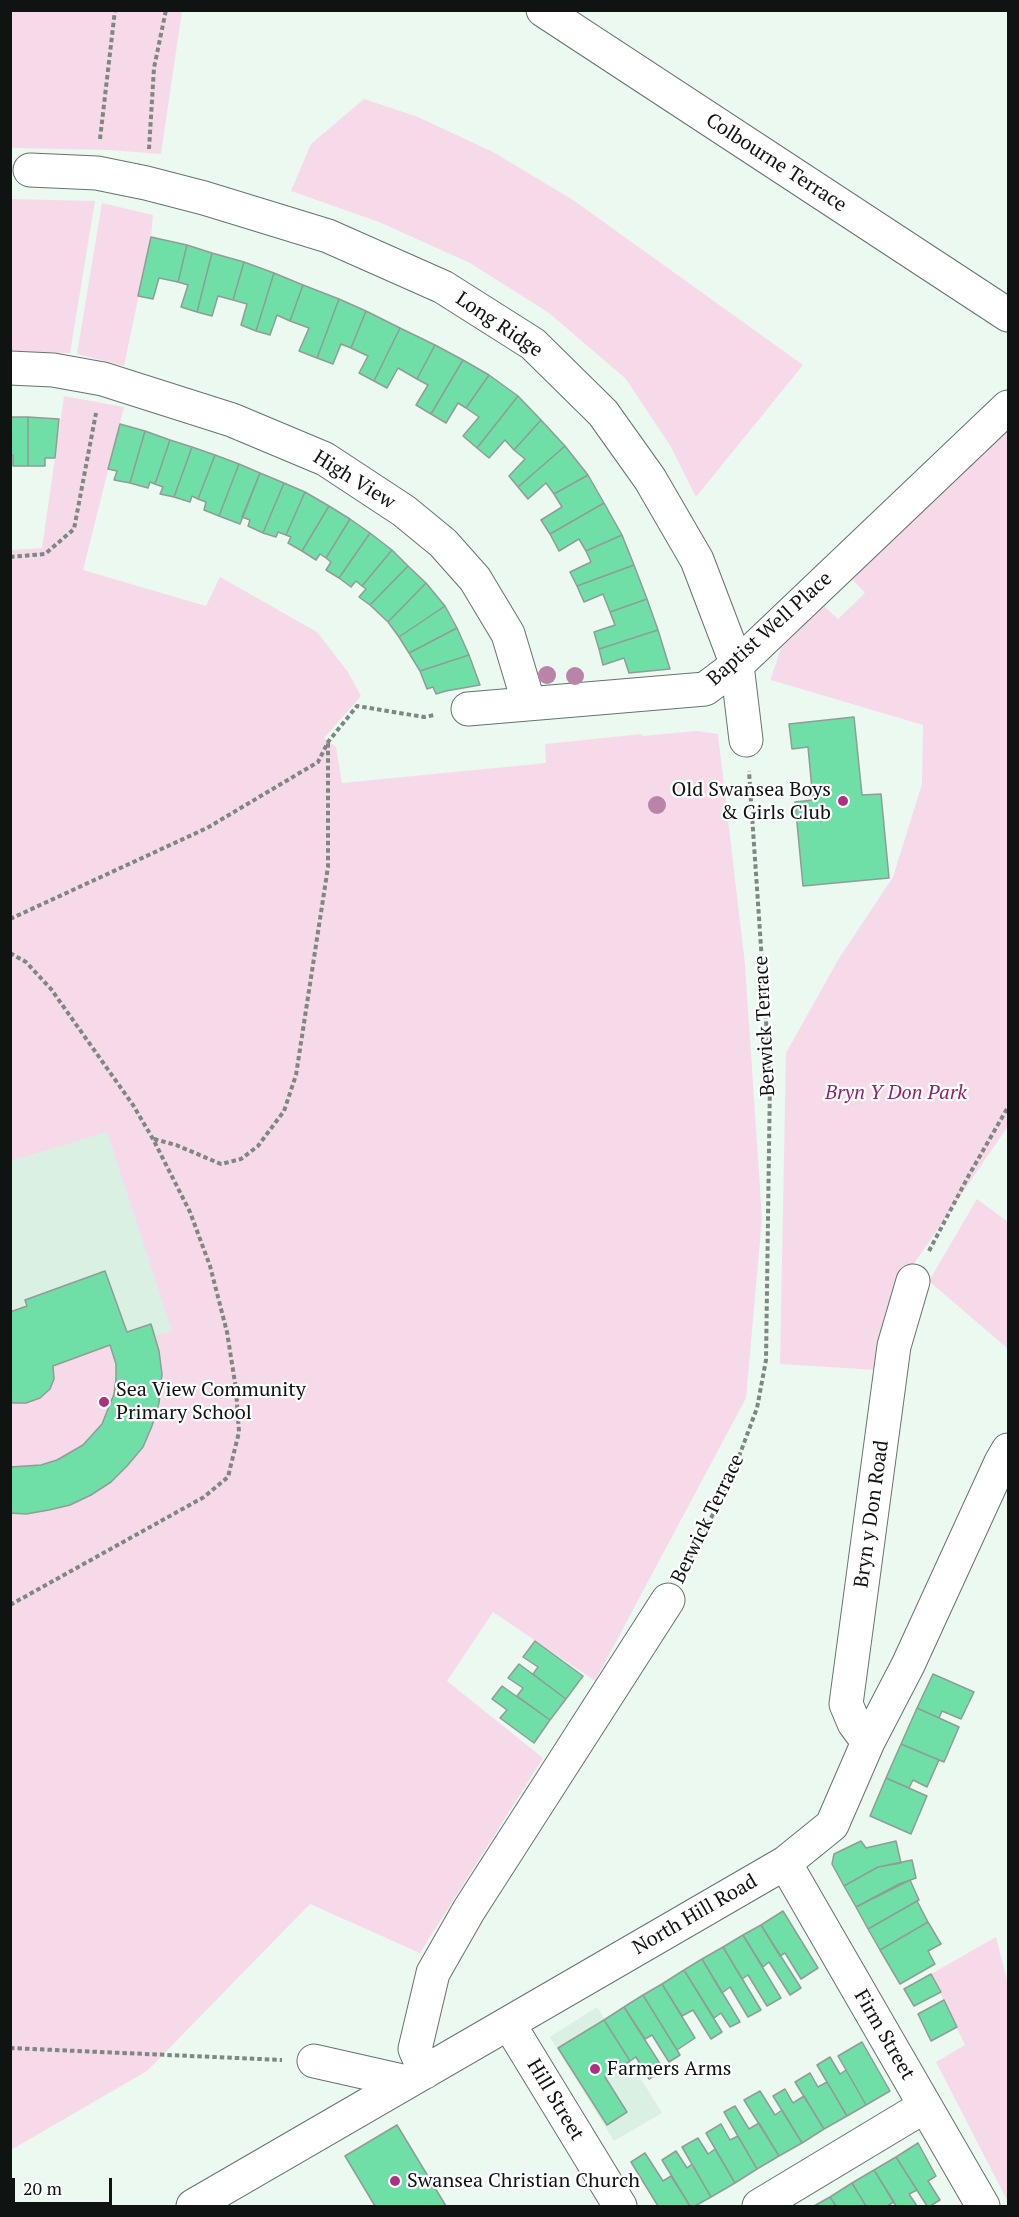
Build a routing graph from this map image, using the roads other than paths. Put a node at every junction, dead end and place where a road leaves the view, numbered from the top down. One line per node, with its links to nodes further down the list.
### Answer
1 (543, 10): 3 (street, Colbourne Terrace)
2 (30, 170): 6 (street, Long Ridge)
3 (1008, 315)
4 (10, 368): 7 (street, High View)
5 (1008, 407): 6 (street, Baptist Well Place)
6 (737, 665): 7 (street, Baptist Well Place); 9 (street, Long Ridge)
7 (529, 704): 8 (street, Baptist Well Place)
8 (468, 709)
9 (746, 740)
10 (914, 1281): 13 (street, Bryn y Don Road)
11 (1008, 1450): 13 (street, North Hill Road)
12 (668, 1600): 17 (street, Berwick Terrace)
13 (868, 1742): 14 (street, North Hill Road)
14 (785, 1863): 15 (street, North Hill Road); 18 (street, Firm Street)
15 (508, 2024): 17 (street, North Hill Road); 20 (street, Hill Street)
16 (314, 2061): 17 (street)
17 (416, 2077): 19 (street, North Hill Road)
18 (924, 2106): 21 (street); 22 (street, Firm Street)
19 (193, 2206)
20 (620, 2206)
21 (759, 2206)
22 (983, 2206)

